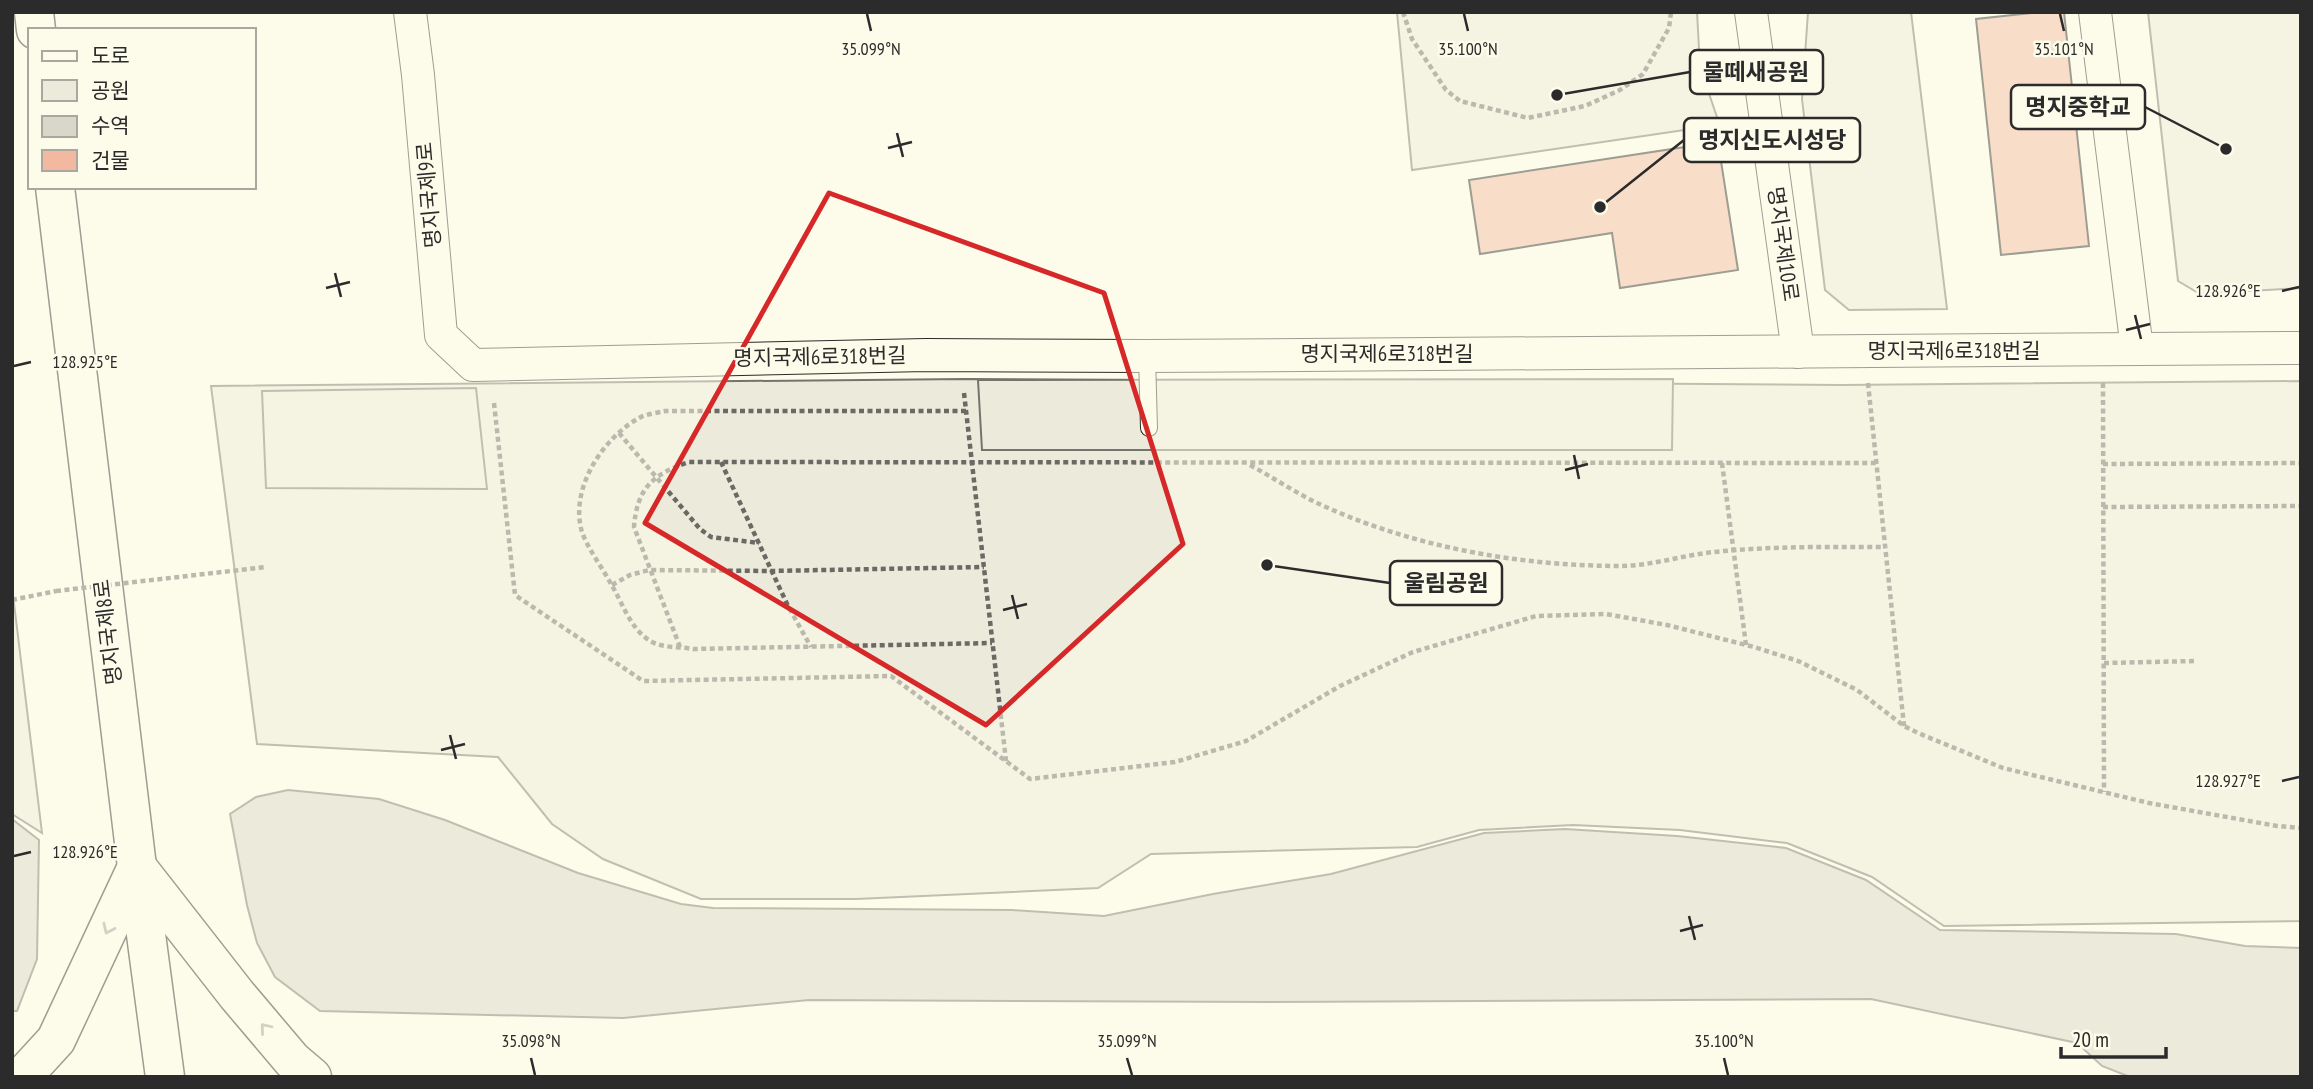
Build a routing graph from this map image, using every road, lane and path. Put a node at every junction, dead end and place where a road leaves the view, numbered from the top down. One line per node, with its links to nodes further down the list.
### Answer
1 (410, 12): 11 (street, 명지국제9로)
2 (1403, 12): 3 (path)
3 (1671, 12)
4 (1751, 12): 9 (street, 명지국제10로)
5 (2095, 12): 8 (street)
6 (55, 189): 48 (main road, 명지국제8로)
7 (2301, 348): 8 (street, 명지국제6로318번길)
8 (2137, 349): 9 (street, 명지국제6로318번길)
9 (1798, 352): 10 (street, 명지국제6로318번길)
10 (1147, 356): 11 (street, 명지국제6로318번길); 17 (lane)
11 (473, 365)
12 (1868, 382): 22 (path)
13 (2103, 382): 25 (path)
14 (964, 393): 16 (path)
15 (494, 403): 45 (path)
16 (966, 411): 18 (path); 20 (path)
17 (1149, 428)
18 (618, 433): 26 (path); 36 (path)
19 (721, 462): 20 (path); 26 (path); 29 (path)
20 (971, 463): 24 (path); 33 (path)
21 (1722, 463): 22 (path); 24 (path); 31 (path)
22 (1876, 463): 30 (path)
23 (2301, 463): 25 (path)
24 (1250, 464): 31 (path)
25 (2103, 464): 28 (path)
26 (656, 478): 29 (path); 34 (path)
27 (2301, 506): 28 (path)
28 (2103, 508): 43 (path)
29 (759, 543): 35 (path)
30 (1884, 547): 31 (path); 44 (path)
31 (1733, 550): 39 (path)
32 (266, 567): 37 (path, bridge)
33 (984, 567): 35 (path); 38 (path)
34 (649, 570): 35 (path); 36 (path); 40 (path)
35 (772, 571): 41 (path)
36 (612, 585): 40 (path)
37 (12, 600)
38 (992, 643): 41 (path); 45 (path)
39 (1746, 645): 44 (path); 45 (path)
40 (680, 647): 41 (path)
41 (811, 647)
42 (2195, 662): 43 (path)
43 (2104, 663): 46 (path)
44 (1904, 726): 46 (path)
45 (1006, 761)
46 (2104, 792): 47 (path)
47 (2301, 828)
48 (137, 867): 49 (main road, one-way to 49); 50 (main road, 명지국제8로); 51 (main road, one-way to 48)
49 (22, 1077)
50 (165, 1077)
51 (313, 1077)

